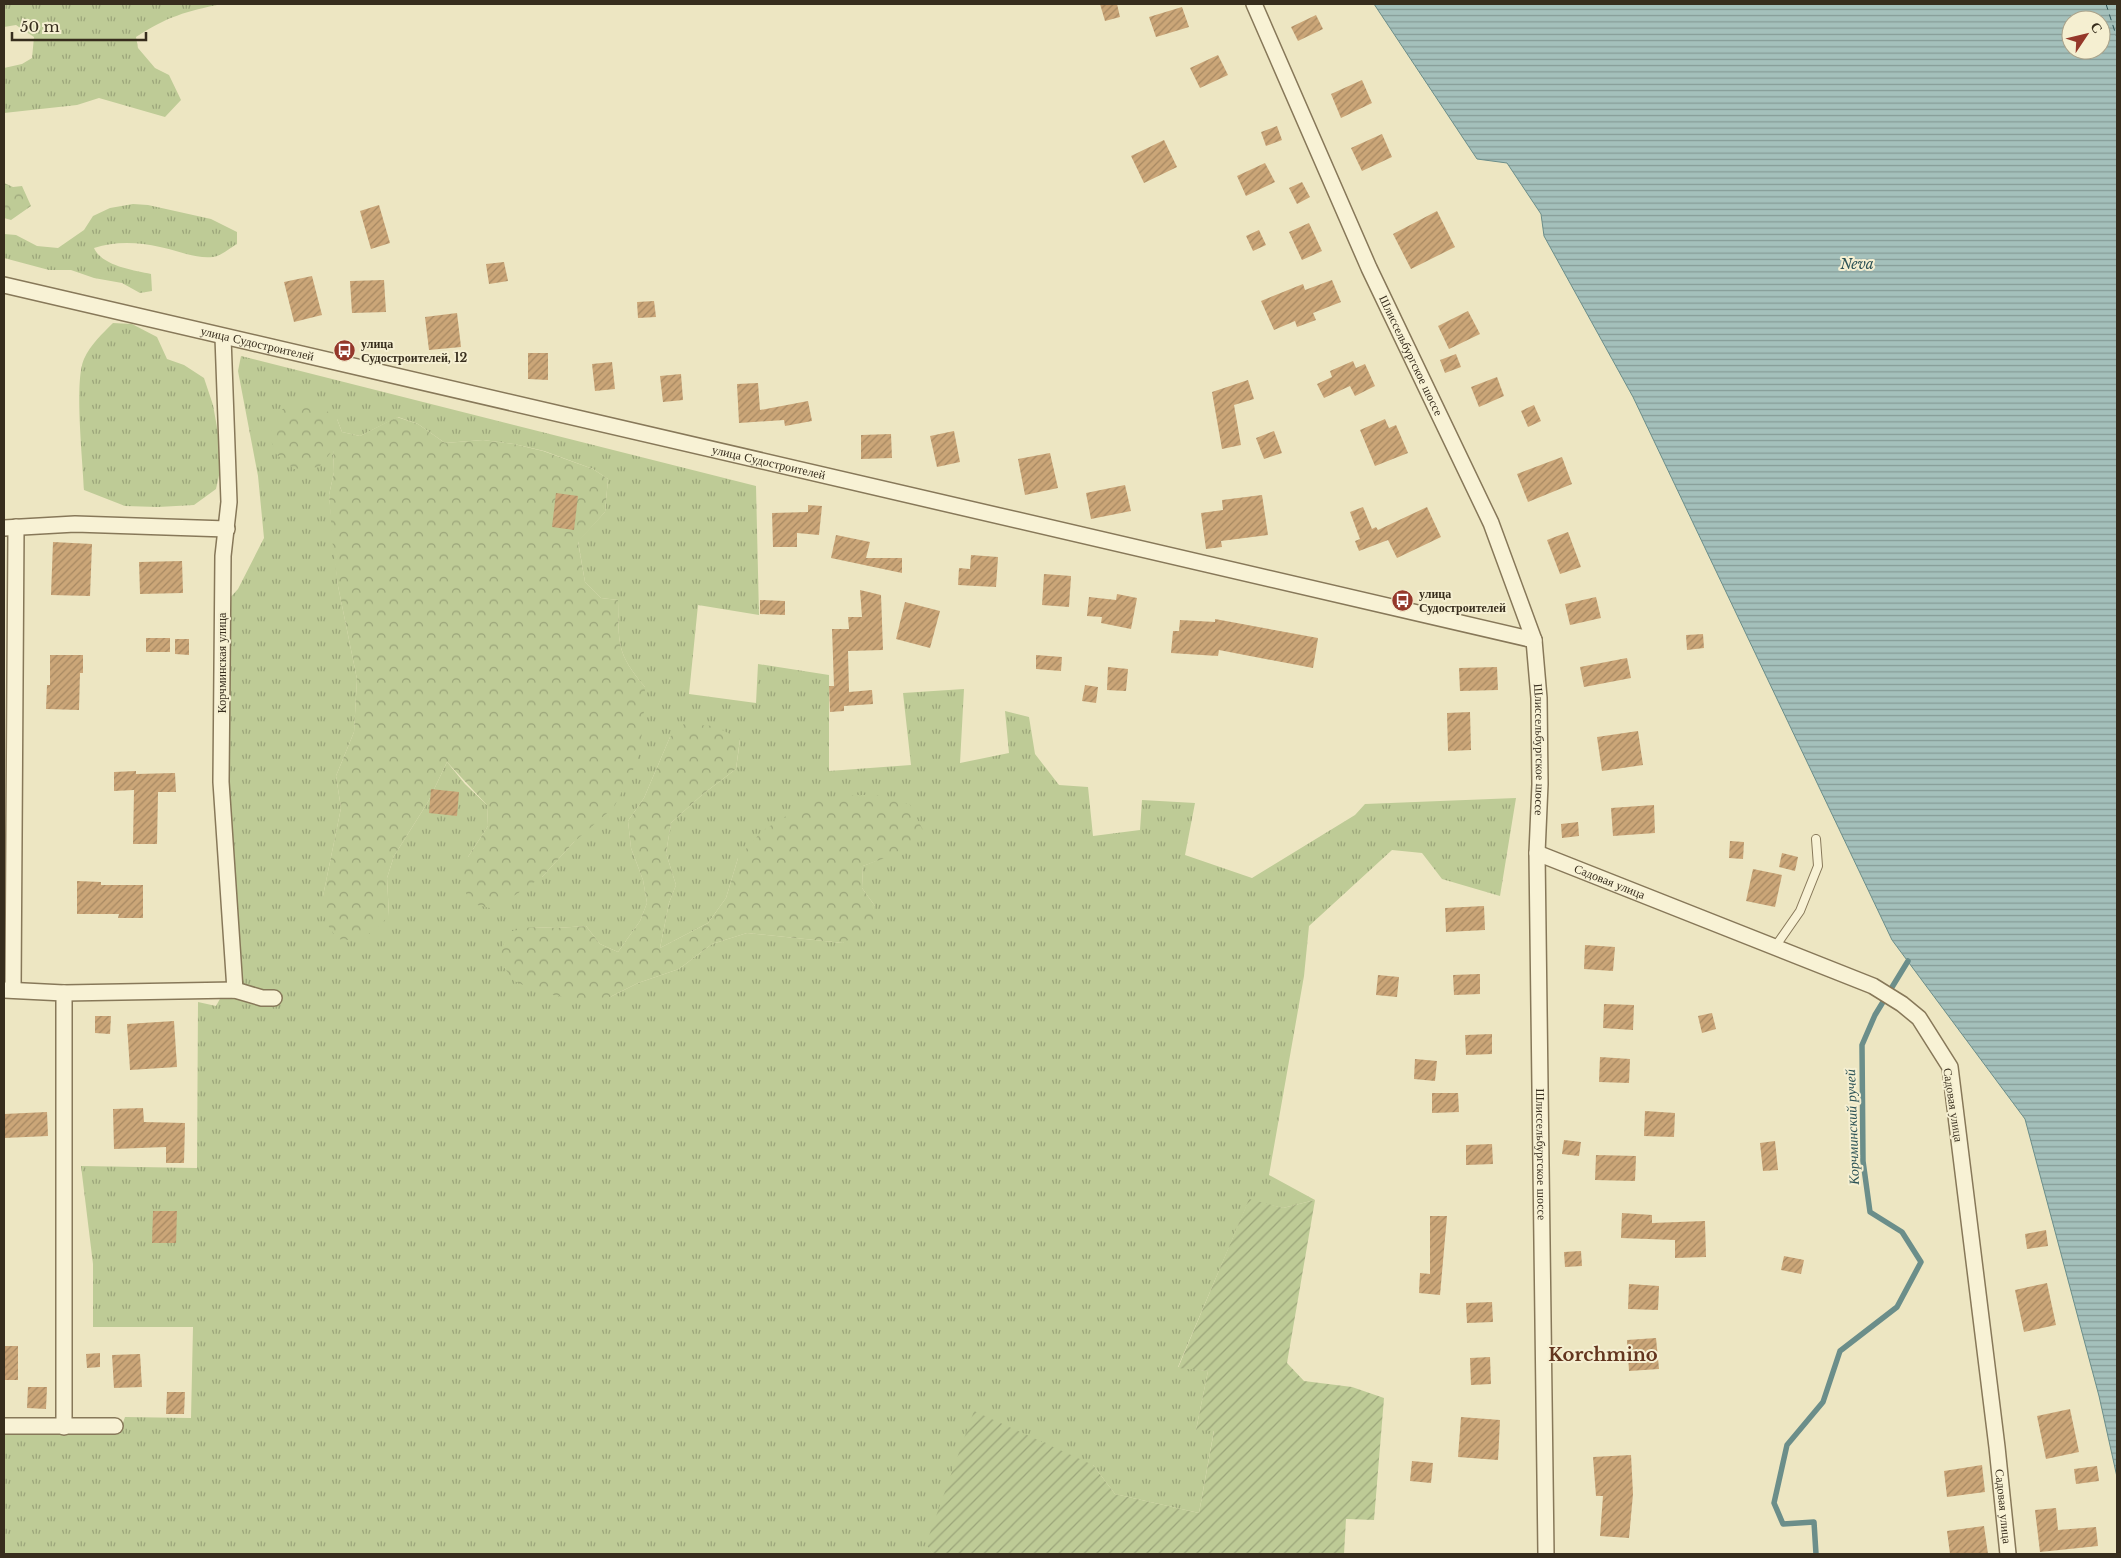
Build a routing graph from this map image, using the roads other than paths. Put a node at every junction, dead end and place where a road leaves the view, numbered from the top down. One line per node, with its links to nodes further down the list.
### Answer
1 (1254, 4): 6 (street, Шлиссельбургское шоссе)
2 (4, 285): 3 (street, улица Судостроителей)
3 (223, 337): 5 (street, Корчминская улица); 6 (street, улица Судостроителей)
4 (10, 527): 5 (street); 10 (street)
5 (227, 529): 11 (street, Корчминская улица)
6 (1534, 640): 8 (street, Шлиссельбургское шоссе)
7 (1816, 840): 9 (lane)
8 (1536, 853): 9 (street, Садовая улица); 17 (street, Шлиссельбургское шоссе)
9 (1775, 947): 18 (street, Садовая улица)
10 (8, 990): 12 (street)
11 (235, 990): 12 (street); 13 (street)
12 (64, 993): 16 (street)
13 (274, 998)
14 (4, 1426): 16 (street)
15 (115, 1426): 16 (street)
16 (64, 1427)
17 (1546, 1554)
18 (2008, 1554)

